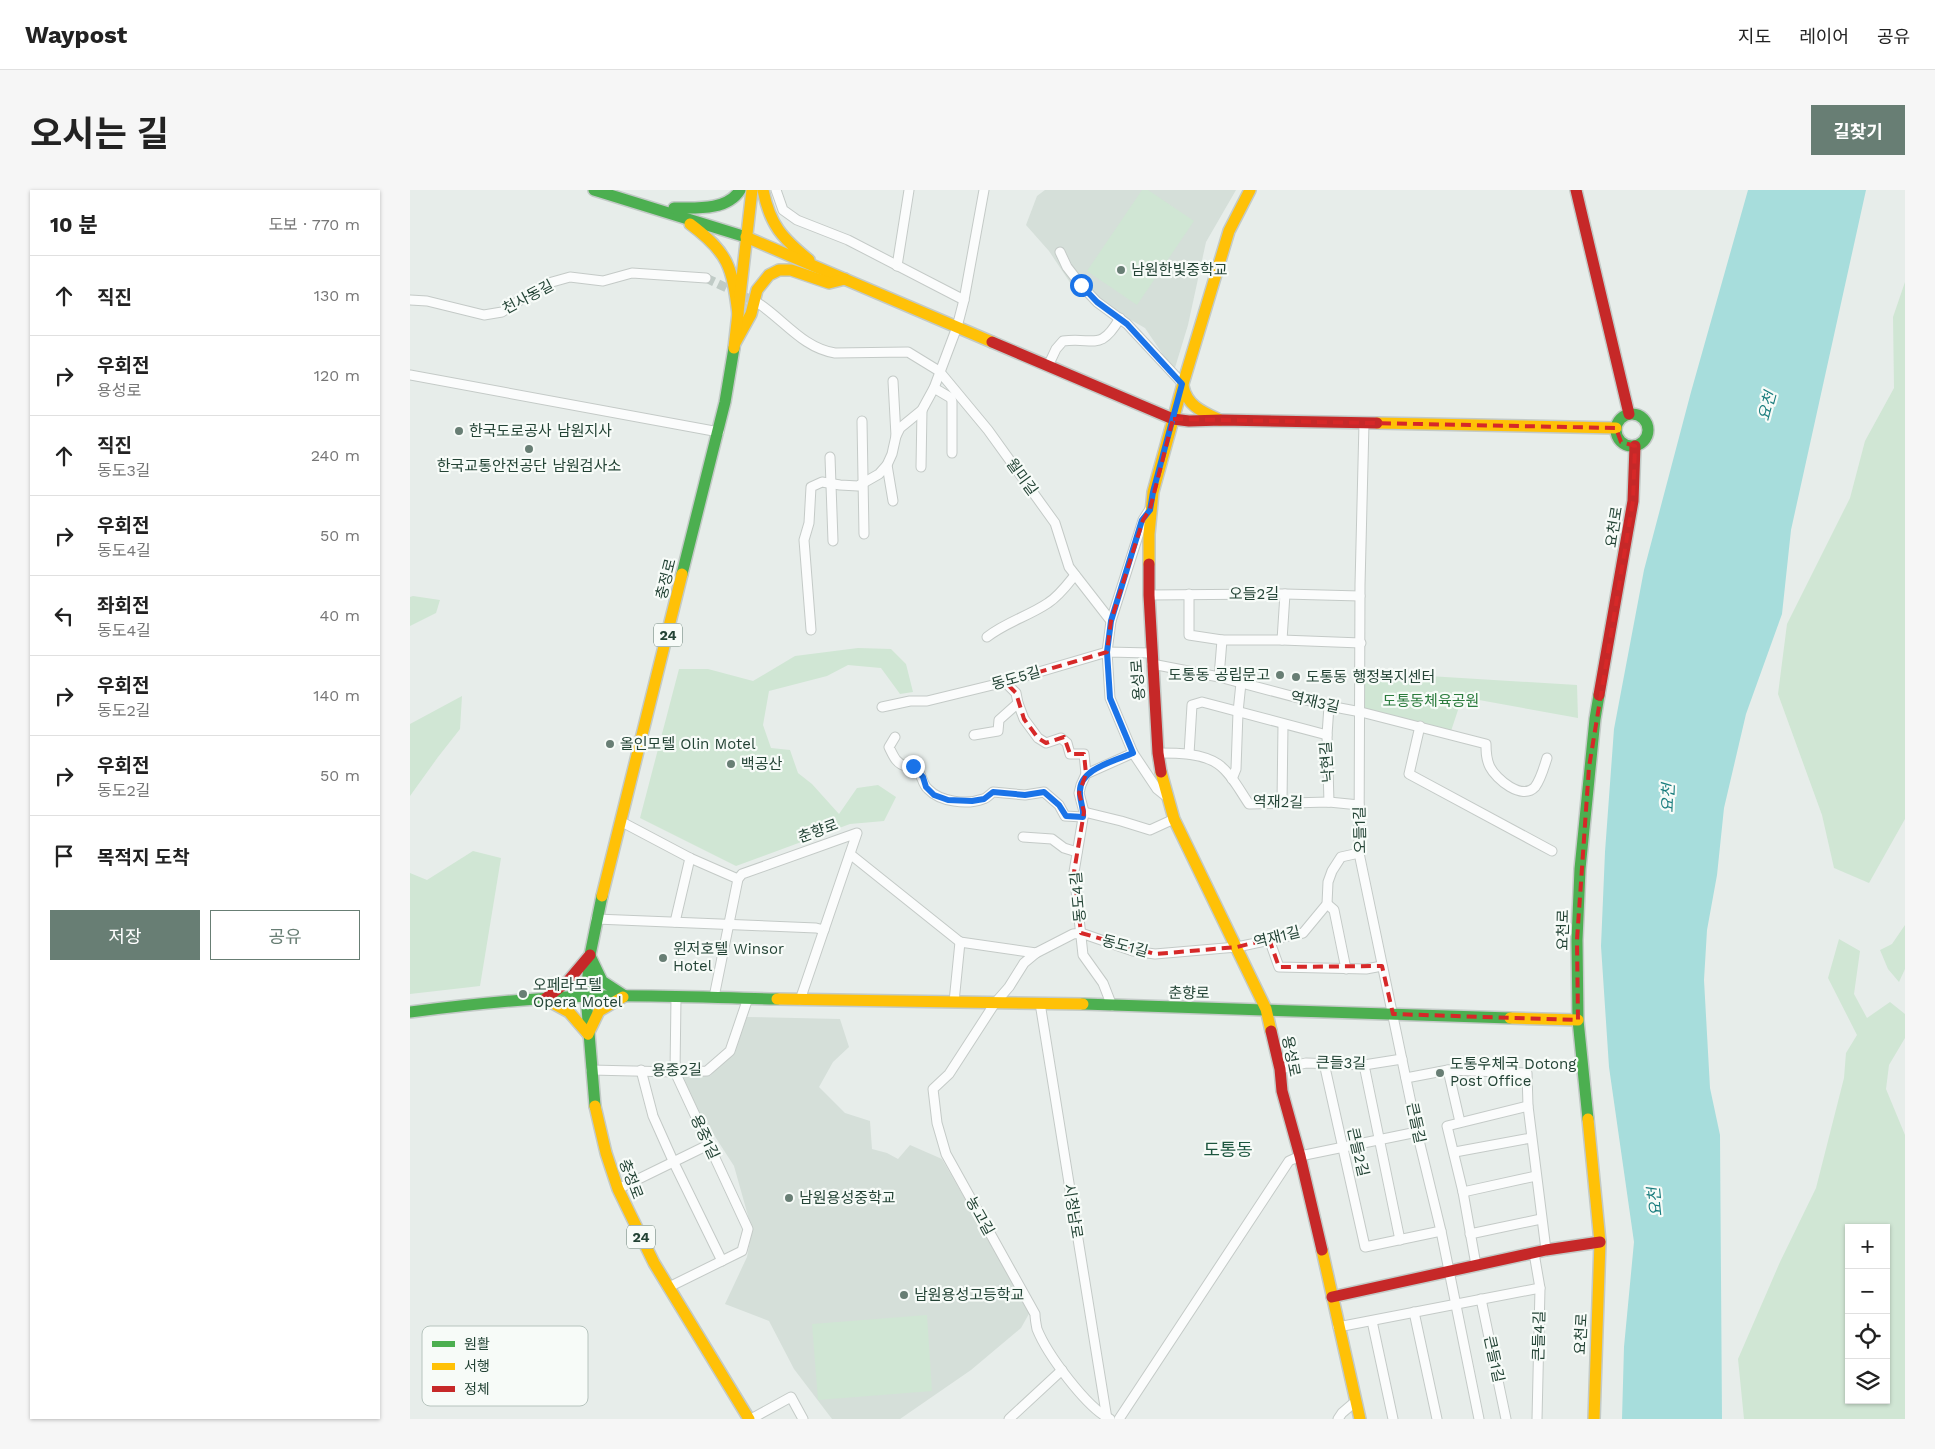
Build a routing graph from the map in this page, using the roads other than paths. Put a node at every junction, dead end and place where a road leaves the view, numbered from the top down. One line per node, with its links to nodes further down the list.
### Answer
1 (594, 190): 11 (main road)
2 (628, 190): 11 (main road)
3 (740, 190): 11 (main road)
4 (752, 190): 12 (main road, 충정로 / 24)
5 (763, 190): 15 (main road)
6 (776, 190): 14 (street)
7 (909, 190): 14 (street)
8 (984, 190): 19 (street)
9 (1250, 190): 29 (main road, 용성로)
10 (1576, 190): 32 (main road)
11 (673, 210): 12 (main road); 21 (main road)
12 (746, 237): 15 (main road); 21 (main road, 충정로 / 24)
13 (1060, 252): 22 (street)
14 (897, 266): 19 (street)
15 (818, 268): 17 (main road)
16 (706, 278): 18 (street, 천사동길)
17 (845, 279): 23 (main road); 24 (main road)
18 (410, 300)
19 (964, 300): 23 (street)
20 (758, 303): 26 (street, 월미길)
21 (738, 314): 24 (main road, 충정로 / 24)
22 (1120, 318): 25 (street); 29 (street)
23 (957, 327): 25 (main road); 26 (street)
24 (735, 343): 38 (main road, 충정로 / 24)
25 (1048, 366): 33 (main road)
26 (939, 371): 30 (street); 51 (street, 월미길)
27 (410, 375): 38 (street)
28 (893, 381): 39 (street)
29 (1182, 384): 33 (main road, 용성로); 34 (main road)
30 (934, 388): 31 (street); 41 (street)
31 (922, 410): 39 (street); 44 (street)
32 (1629, 414): 37 (main road); 40 (main road, 요천로)
33 (1173, 419): 34 (main road); 48 (main road, 용성로)
34 (1222, 420): 36 (main road)
35 (862, 421): 45 (street)
36 (1364, 423): 37 (main road); 55 (street, 오들1길)
37 (1616, 428): 40 (main road)
38 (719, 432): 89 (main road, 충정로 / 24)
39 (896, 436): 43 (street)
40 (1636, 446): 124 (main road, 요천로)
41 (952, 453)
42 (830, 457): 46 (street)
43 (887, 465): 45 (street); 47 (street)
44 (921, 467)
45 (863, 483): 46 (street); 49 (street)
46 (830, 484): 50 (street); 57 (street)
47 (893, 501)
48 (1150, 510): 54 (main road, 용성로); 56 (street)
49 (864, 534)
50 (833, 541)
51 (1075, 575): 56 (street, 월미길); 58 (street)
52 (1189, 594): 53 (street, 오들2길); 54 (street, 오들2길); 59 (street)
53 (1285, 594): 55 (street, 오들2길); 60 (street)
54 (1149, 595): 63 (main road, 용성로)
55 (1360, 596): 61 (street, 오들1길)
56 (1111, 621): 62 (street)
57 (811, 630)
58 (987, 637)
59 (1222, 640): 60 (street); 64 (street)
60 (1282, 640): 61 (street)
61 (1361, 643): 71 (street, 오들1길)
62 (1107, 652): 63 (street, 동도5길); 65 (street, 동도5길); 77 (street)
63 (1152, 658): 64 (street, 역재3길); 78 (main road, 용성로)
64 (1219, 676): 66 (street, 역재3길)
65 (1005, 682): 67 (street); 69 (street, 동도5길)
66 (1241, 683): 68 (street, 역재3길); 70 (street)
67 (1018, 703): 74 (street); 81 (street)
68 (1330, 706): 71 (street, 역재3길); 75 (street)
69 (882, 707)
70 (1238, 712): 72 (street, 낙현길); 79 (street, 낙현길); 82 (street)
71 (1361, 712): 73 (street, 역재3길); 86 (street, 오들1길)
72 (1283, 725): 75 (street, 낙현길); 84 (street)
73 (1420, 726): 80 (street, 역재3길); 91 (street)
74 (974, 735)
75 (1327, 735): 85 (street, 낙현길)
76 (895, 737): 87 (street)
77 (1133, 753): 81 (street); 83 (street)
78 (1158, 753): 79 (street, 역재2길); 83 (main road, 용성로)
79 (1189, 754): 82 (street, 역재2길)
80 (1547, 758)
81 (1086, 774): 87 (street, 동도4길)
82 (1232, 779): 84 (street, 역재2길)
83 (1167, 796): 88 (main road, 용성로)
84 (1282, 802): 85 (street, 역재2길)
85 (1329, 802): 86 (street, 역재2길)
86 (1359, 805): 93 (street, 오들1길)
87 (1083, 814): 88 (street); 92 (street, 동도4길)
88 (1174, 819): 105 (main road, 용성로)
89 (620, 821): 95 (street); 98 (main road, 충정로 / 24)
90 (1024, 837): 92 (street)
91 (1552, 851)
92 (1077, 852): 102 (street, 동도4길)
93 (1359, 853): 97 (street); 108 (street, 오들1길)
94 (850, 854): 96 (street, 춘향로); 101 (street, 춘향로); 104 (street)
95 (690, 858): 96 (street); 99 (street)
96 (738, 879): 100 (street)
97 (1327, 904): 103 (street, 역재1길); 109 (street)
98 (596, 919): 99 (street); 107 (main road, 충정로 / 24)
99 (675, 922): 100 (street)
100 (728, 925): 101 (street); 112 (street)
101 (824, 930): 116 (street, 춘향로)
102 (1081, 934): 105 (street, 동도1길); 106 (street, 동도1길); 120 (street, 동도4길)
103 (1269, 939): 105 (street, 역재1길); 109 (street)
104 (960, 942): 106 (street); 117 (street)
105 (1236, 947): 121 (main road, 용성로)
106 (1036, 954): 118 (street, 동도1길)
107 (590, 955): 110 (main road, 충정로 / 24); 111 (main road); 115 (main road)
108 (1382, 966): 109 (street); 123 (street, 오들1길)
109 (1346, 968)
110 (586, 996): 111 (main road, 춘향로); 115 (main road, 춘향로); 125 (main road, 충정로 / 24)
111 (625, 996): 113 (main road, 춘향로); 125 (main road)
112 (714, 997): 113 (main road, 춘향로); 114 (main road, 춘향로)
113 (676, 998): 133 (street, 용중1길)
114 (748, 998): 116 (main road, 춘향로); 133 (street, 용중2길)
115 (546, 999): 122 (main road, 춘향로); 125 (main road)
116 (800, 1000): 117 (main road, 춘향로)
117 (954, 1002): 118 (main road, 춘향로)
118 (995, 1003): 119 (main road, 춘향로); 166 (street, 농고길)
119 (1040, 1003): 120 (main road, 춘향로); 168 (street, 시청남로)
120 (1112, 1006): 121 (main road, 춘향로)
121 (1266, 1009): 123 (main road, 춘향로); 129 (main road, 용성로)
122 (410, 1012)
123 (1393, 1014): 124 (main road, 춘향로); 126 (street, 큰들길)
124 (1578, 1020): 152 (main road, 요천로)
125 (588, 1034): 130 (main road, 충정로 / 24)
126 (1402, 1059): 128 (street, 큰들3길); 134 (street, 큰들길)
127 (1324, 1063): 128 (street, 큰들3길); 129 (street, 큰들3길); 141 (street, 큰들2길)
128 (1364, 1065): 139 (street)
129 (1280, 1069): 143 (main road, 용성로)
130 (591, 1070): 131 (street, 용중2길); 146 (main road, 충정로 / 24)
131 (641, 1070): 133 (street, 용중2길); 144 (street)
132 (1448, 1070): 134 (street); 135 (street); 136 (street)
133 (674, 1072): 140 (street, 용중1길)
134 (1406, 1078): 137 (street, 큰들길)
135 (1528, 1106): 136 (street); 138 (street)
136 (1460, 1122): 142 (street)
137 (1417, 1132): 139 (street); 149 (street, 큰들길)
138 (1531, 1138): 142 (street); 145 (street)
139 (1380, 1140): 141 (street); 151 (street)
140 (708, 1145): 144 (street); 155 (street, 용중1길)
141 (1342, 1149): 143 (street); 151 (street, 큰들2길)
142 (1455, 1152): 147 (street)
143 (1300, 1156): 160 (main road, 용성로); 172 (street)
144 (674, 1163): 146 (street); 155 (street)
145 (1536, 1176): 147 (street); 148 (street)
146 (618, 1190): 158 (main road, 충정로 / 24)
147 (1463, 1192): 150 (street)
148 (1541, 1218): 150 (street); 153 (street)
149 (1440, 1231): 151 (street); 157 (street, 큰들길)
150 (1470, 1234): 156 (street)
151 (1400, 1240)
152 (1600, 1242): 153 (main road); 180 (main road, 요천로)
153 (1546, 1250): 154 (main road)
154 (1534, 1254): 156 (main road); 159 (street, 큰들4길)
155 (722, 1261): 158 (street, 용중1길)
156 (1476, 1265): 157 (main road)
157 (1449, 1272): 160 (main road); 162 (street, 큰들길)
158 (669, 1287): 169 (main road, 충정로 / 24)
159 (1540, 1288): 161 (street); 179 (street, 큰들4길)
160 (1332, 1297): 165 (main road, 용성로)
161 (1481, 1299): 162 (street); 178 (street, 큰들1길)
162 (1455, 1305): 163 (street); 177 (street, 큰들길)
163 (1414, 1312): 164 (street); 176 (street)
164 (1372, 1321): 165 (street); 175 (street)
165 (1338, 1327): 167 (main road, 용성로)
166 (1062, 1370): 168 (street, 농고길); 171 (street)
167 (1356, 1401): 173 (street); 174 (main road, 용성로)
168 (1108, 1418)
169 (750, 1419): 170 (street)
170 (803, 1419)
171 (1009, 1419)
172 (1119, 1419)
173 (1338, 1419)
174 (1360, 1419)
175 (1392, 1419)
176 (1437, 1419)
177 (1479, 1419)
178 (1506, 1419)
179 (1537, 1419)
180 (1594, 1419)

